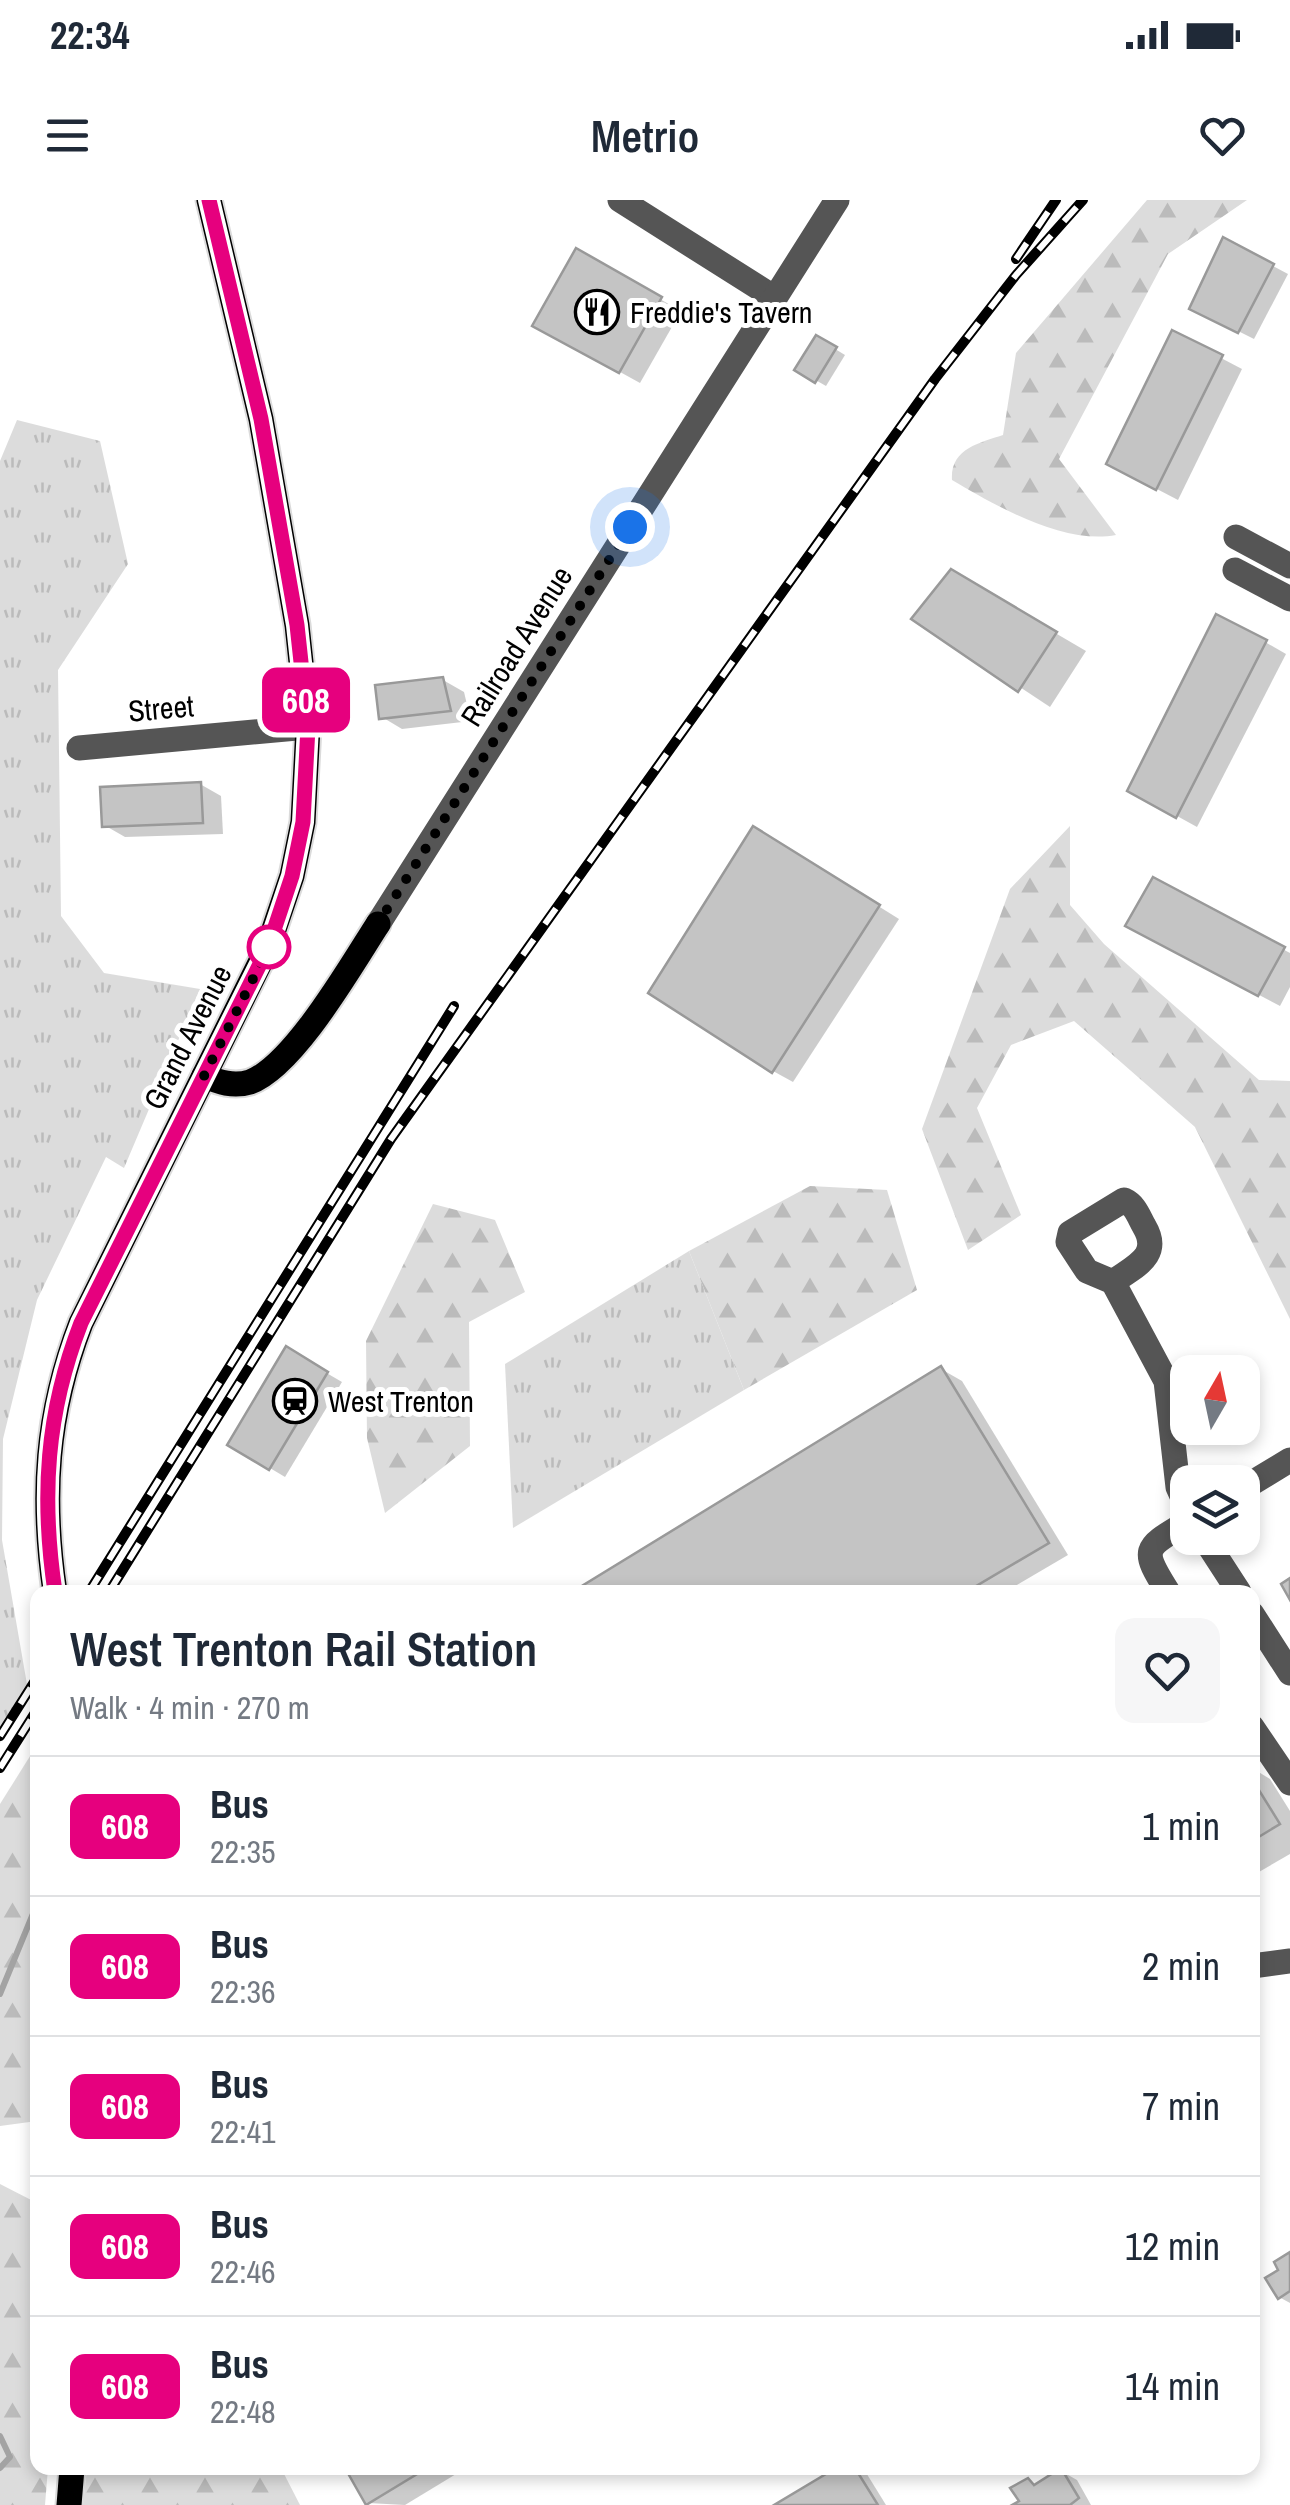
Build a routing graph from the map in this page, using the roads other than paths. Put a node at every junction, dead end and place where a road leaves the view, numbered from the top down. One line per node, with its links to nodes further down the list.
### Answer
1 (209, 200): 9 (main road, Grand Avenue)
2 (620, 200): 4 (street)
3 (838, 200): 4 (street, Railroad Avenue)
4 (775, 298): 11 (street, Railroad Avenue)
5 (1236, 537): 6 (street)
6 (1290, 566)
7 (1235, 570): 8 (street)
8 (1290, 599)
9 (308, 727): 10 (street, Street); 12 (main road, Grand Avenue)
10 (79, 748)
11 (378, 924): 12 (main road)
12 (204, 1076): 19 (main road, Grand Avenue)
13 (1113, 1282): 15 (street)
14 (1290, 1460): 16 (street)
15 (1176, 1465)
16 (1260, 1478)
17 (1170, 1533): 20 (street)
18 (1215, 1555): 21 (street)
19 (54, 1585)
20 (1163, 1585)
21 (1234, 1585)
22 (1260, 1626): 23 (street)
23 (1290, 1673)
24 (1260, 1739): 25 (street)
25 (1290, 1783)
26 (1290, 1961): 27 (street)
27 (1260, 1965)
28 (71, 2475): 29 (main road)
29 (68, 2505)

